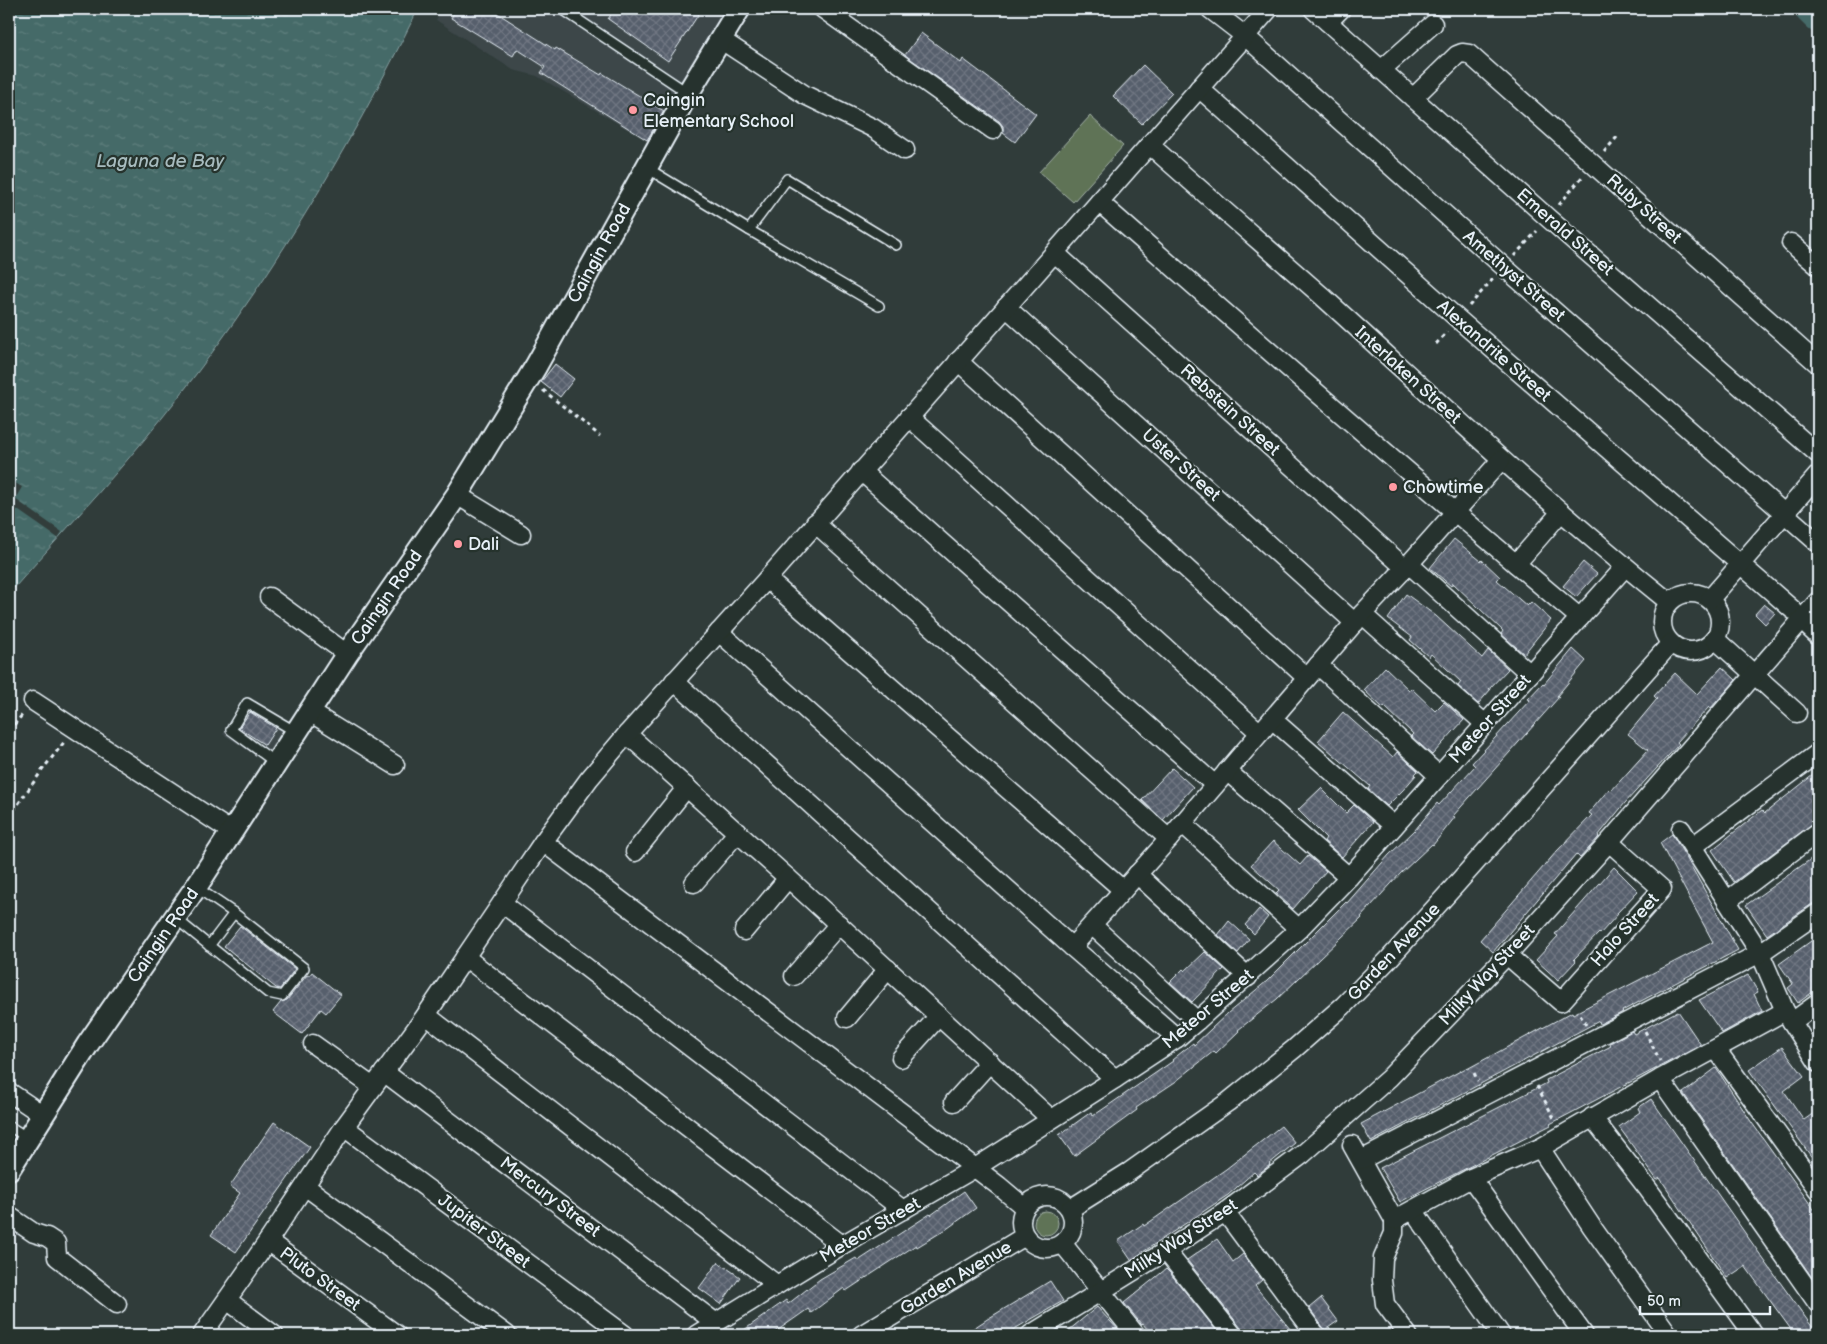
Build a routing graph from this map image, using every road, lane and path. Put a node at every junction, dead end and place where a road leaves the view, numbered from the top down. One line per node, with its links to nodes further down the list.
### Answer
1 (562, 9): 14 (lane)
2 (739, 9): 11 (street, Caingin Road)
3 (824, 9): 16 (street)
4 (1210, 9): 10 (street, Amethyst Street)
5 (1269, 9): 10 (street)
6 (1313, 9): 8 (street, Emerald Street)
7 (1342, 9): 8 (street)
8 (1328, 22): 12 (street, Emerald Street)
9 (1433, 24): 12 (street)
10 (1245, 36): 13 (street); 29 (street, Amethyst Street)
11 (720, 39): 14 (street, Caingin Road); 19 (street)
12 (1382, 70): 15 (street, Emerald Street)
13 (1198, 88): 18 (street); 32 (street, Alexandrite Street)
14 (688, 93): 21 (street, Caingin Road)
15 (1413, 98): 20 (street, Ruby Street); 23 (street, Emerald Street)
16 (994, 130)
17 (1617, 137): 20 (path)
18 (1150, 145): 22 (street); 40 (street, Interlaken Street)
19 (905, 150)
20 (1593, 164): 23 (path); 35 (street, Ruby Street)
21 (647, 168): 24 (lane); 36 (street, Caingin Road)
22 (1099, 202): 27 (street); 45 (street)
23 (1548, 218): 29 (path); 39 (street, Emerald Street)
24 (749, 230): 26 (lane); 30 (lane)
25 (1791, 243): 28 (street)
26 (896, 245)
27 (1055, 253): 31 (street); 52 (street, Rebstein Street)
28 (1818, 266)
29 (1504, 267): 32 (path); 46 (street, Amethyst Street)
30 (880, 306)
31 (1006, 307): 34 (street); 61 (street, Uster Street)
32 (1458, 319): 33 (path); 51 (street, Alexandrite Street)
33 (1436, 344)
34 (958, 361): 37 (street); 67 (street)
35 (1818, 364)
36 (529, 378): 38 (path); 43 (street, Caingin Road)
37 (909, 417): 41 (street); 79 (street)
38 (600, 436)
39 (1818, 454)
40 (1501, 460): 44 (street, Interlaken Street); 45 (street)
41 (861, 471): 47 (street); 86 (street)
42 (1818, 475): 46 (street)
43 (457, 495): 48 (street); 66 (street, Caingin Road)
44 (1561, 512): 50 (street); 53 (street, Interlaken Street)
45 (1455, 513): 50 (street); 52 (street)
46 (1785, 513): 49 (street, Amethyst Street); 51 (street)
47 (815, 523): 54 (street); 95 (street)
48 (521, 534)
49 (1818, 543)
50 (1516, 564): 60 (street)
51 (1740, 564): 56 (street); 59 (street, Alexandrite Street)
52 (1408, 566): 61 (street); 68 (street, Rebstein Street)
53 (1625, 567): 58 (street, Interlaken Street); 60 (street, Meteor Street)
54 (766, 578): 62 (street); 105 (street)
55 (269, 597): 66 (street)
56 (1710, 599): 58 (street); 64 (street)
57 (1818, 601): 59 (street, Milky Way Street)
58 (1669, 602): 65 (street)
59 (1797, 615): 63 (street, Alexandrite Street); 69 (street, Milky Way Street)
60 (1580, 618): 68 (street, Meteor Street)
61 (1358, 619): 67 (street); 75 (street, Uster Street)
62 (719, 632): 70 (street); 116 (street)
63 (1818, 636)
64 (1715, 639): 65 (street); 69 (street)
65 (1672, 644): 157 (street, Garden Avenue)
66 (347, 654): 72 (street, Caingin Road)
67 (1313, 672): 74 (street); 85 (street)
68 (1530, 674): 75 (street, Meteor Street)
69 (1754, 676): 73 (street); 97 (street, Milky Way Street)
70 (674, 681): 80 (street); 139 (street)
71 (33, 701): 76 (street); 77 (path)
72 (310, 712): 78 (street, Caingin Road); 83 (street)
73 (1797, 713)
74 (1272, 719): 79 (street); 90 (street)
75 (1485, 724): 85 (street, Meteor Street)
76 (75, 729): 88 (path); 92 (street)
77 (9, 730)
78 (296, 732): 82 (street, Caingin Road); 82 (lane)
79 (1260, 733): 84 (street)
80 (627, 734): 87 (street); 96 (street)
81 (1818, 753): 98 (street)
82 (276, 763): 92 (street, Caingin Road)
83 (395, 765)
84 (1227, 771): 86 (street); 101 (street)
85 (1439, 776): 90 (street, Meteor Street)
86 (1215, 785): 89 (street)
87 (687, 787): 93 (street); 99 (street)
88 (9, 817)
89 (1182, 823): 95 (street); 113 (street)
90 (1394, 826): 101 (street, Meteor Street)
91 (1681, 829): 98 (street)
92 (232, 832): 104 (street, Caingin Road)
93 (738, 832): 102 (street); 103 (street)
94 (1818, 832): 106 (street)
95 (1169, 839): 100 (street)
96 (543, 842): 107 (street); 152 (street)
97 (1609, 842): 118 (street, Milky Way Street); 118 (street, Halo Street)
98 (1692, 846): 106 (street)
99 (635, 852)
100 (1137, 874): 105 (street); 122 (street)
101 (1349, 877): 113 (street, Meteor Street)
102 (788, 878): 111 (street); 114 (street)
103 (694, 883)
104 (196, 887): 108 (lane); 110 (street, Caingin Road)
105 (1123, 890): 112 (street)
106 (1728, 902): 117 (street)
107 (502, 903): 119 (street); 158 (street)
108 (234, 913): 115 (lane); 115 (lane)
109 (1818, 913): 117 (street)
110 (175, 918): 115 (lane); 143 (street, Caingin Road)
111 (838, 924): 120 (street); 121 (street)
112 (1092, 925): 116 (street); 129 (street)
113 (1299, 929): 122 (street, Meteor Street)
114 (744, 931)
115 (209, 946)
116 (1072, 947): 130 (street)
117 (1760, 953): 126 (street); 127 (street)
118 (1507, 955): 160 (street, Milky Way Street)
119 (465, 957): 124 (street); 166 (street)
120 (888, 969): 125 (street); 128 (street)
121 (794, 976)
122 (1248, 977): 129 (street, Meteor Street)
123 (1818, 1003): 127 (street)
124 (426, 1016): 136 (street); 168 (street)
125 (939, 1016): 133 (street); 134 (street)
126 (1637, 1016): 137 (street); 138 (path)
127 (1788, 1017): 132 (street); 135 (street)
128 (847, 1018)
129 (1197, 1021): 130 (street, Meteor Street)
130 (1177, 1038): 139 (street, Meteor Street)
131 (313, 1044): 140 (street)
132 (1716, 1049): 138 (street); 155 (street)
133 (901, 1058)
134 (990, 1062): 142 (street); 145 (street)
135 (1818, 1063)
136 (384, 1072): 140 (street); 173 (street, Mercury Street)
137 (1530, 1072): 148 (path); 162 (street)
138 (1664, 1077): 144 (street); 172 (street)
139 (1115, 1079): 145 (street, Meteor Street)
140 (374, 1087): 147 (street)
141 (9, 1092): 143 (street)
142 (954, 1102)
143 (43, 1115): 149 (street, Caingin Road)
144 (1592, 1116): 148 (street); 189 (street)
145 (1051, 1119): 152 (street, Meteor Street)
146 (9, 1126): 149 (lane)
147 (344, 1127): 154 (street); 179 (street, Jupiter Street)
148 (1562, 1134): 150 (street)
149 (28, 1138): 151 (street, Caingin Road)
150 (1540, 1148): 153 (street); 188 (street)
151 (10, 1165)
152 (975, 1168): 156 (street); 158 (street, Meteor Street)
153 (1471, 1178): 159 (street); 187 (street)
154 (305, 1186): 164 (street); 178 (street)
155 (1818, 1190)
156 (1024, 1208): 157 (street); 163 (street)
157 (1070, 1209): 165 (street)
158 (903, 1210): 166 (street, Meteor Street)
159 (1413, 1210): 162 (street); 186 (street)
160 (1225, 1212): 167 (street, Milky Way Street); 184 (street)
161 (9, 1216): 171 (street)
162 (1394, 1220): 185 (street)
163 (1025, 1236): 165 (street); 181 (street, Garden Avenue)
164 (268, 1240): 170 (street); 177 (street, Pluto Street)
165 (1062, 1243): 169 (street)
166 (842, 1245): 168 (street, Meteor Street)
167 (1166, 1251): 169 (street, Milky Way Street); 183 (street)
168 (777, 1285): 173 (street, Meteor Street)
169 (1102, 1290): 174 (street, Milky Way Street); 182 (street)
170 (227, 1300): 175 (street); 176 (street)
171 (117, 1304)
172 (1818, 1304)
173 (716, 1323): 180 (street, Meteor Street)
174 (1037, 1334)
175 (202, 1335)
176 (274, 1335)
177 (397, 1335)
178 (507, 1335)
179 (625, 1335)
180 (696, 1335)
181 (861, 1335)
182 (1136, 1335)
183 (1232, 1335)
184 (1316, 1335)
185 (1408, 1335)
186 (1501, 1335)
187 (1584, 1335)
188 (1669, 1335)
189 (1754, 1335)

